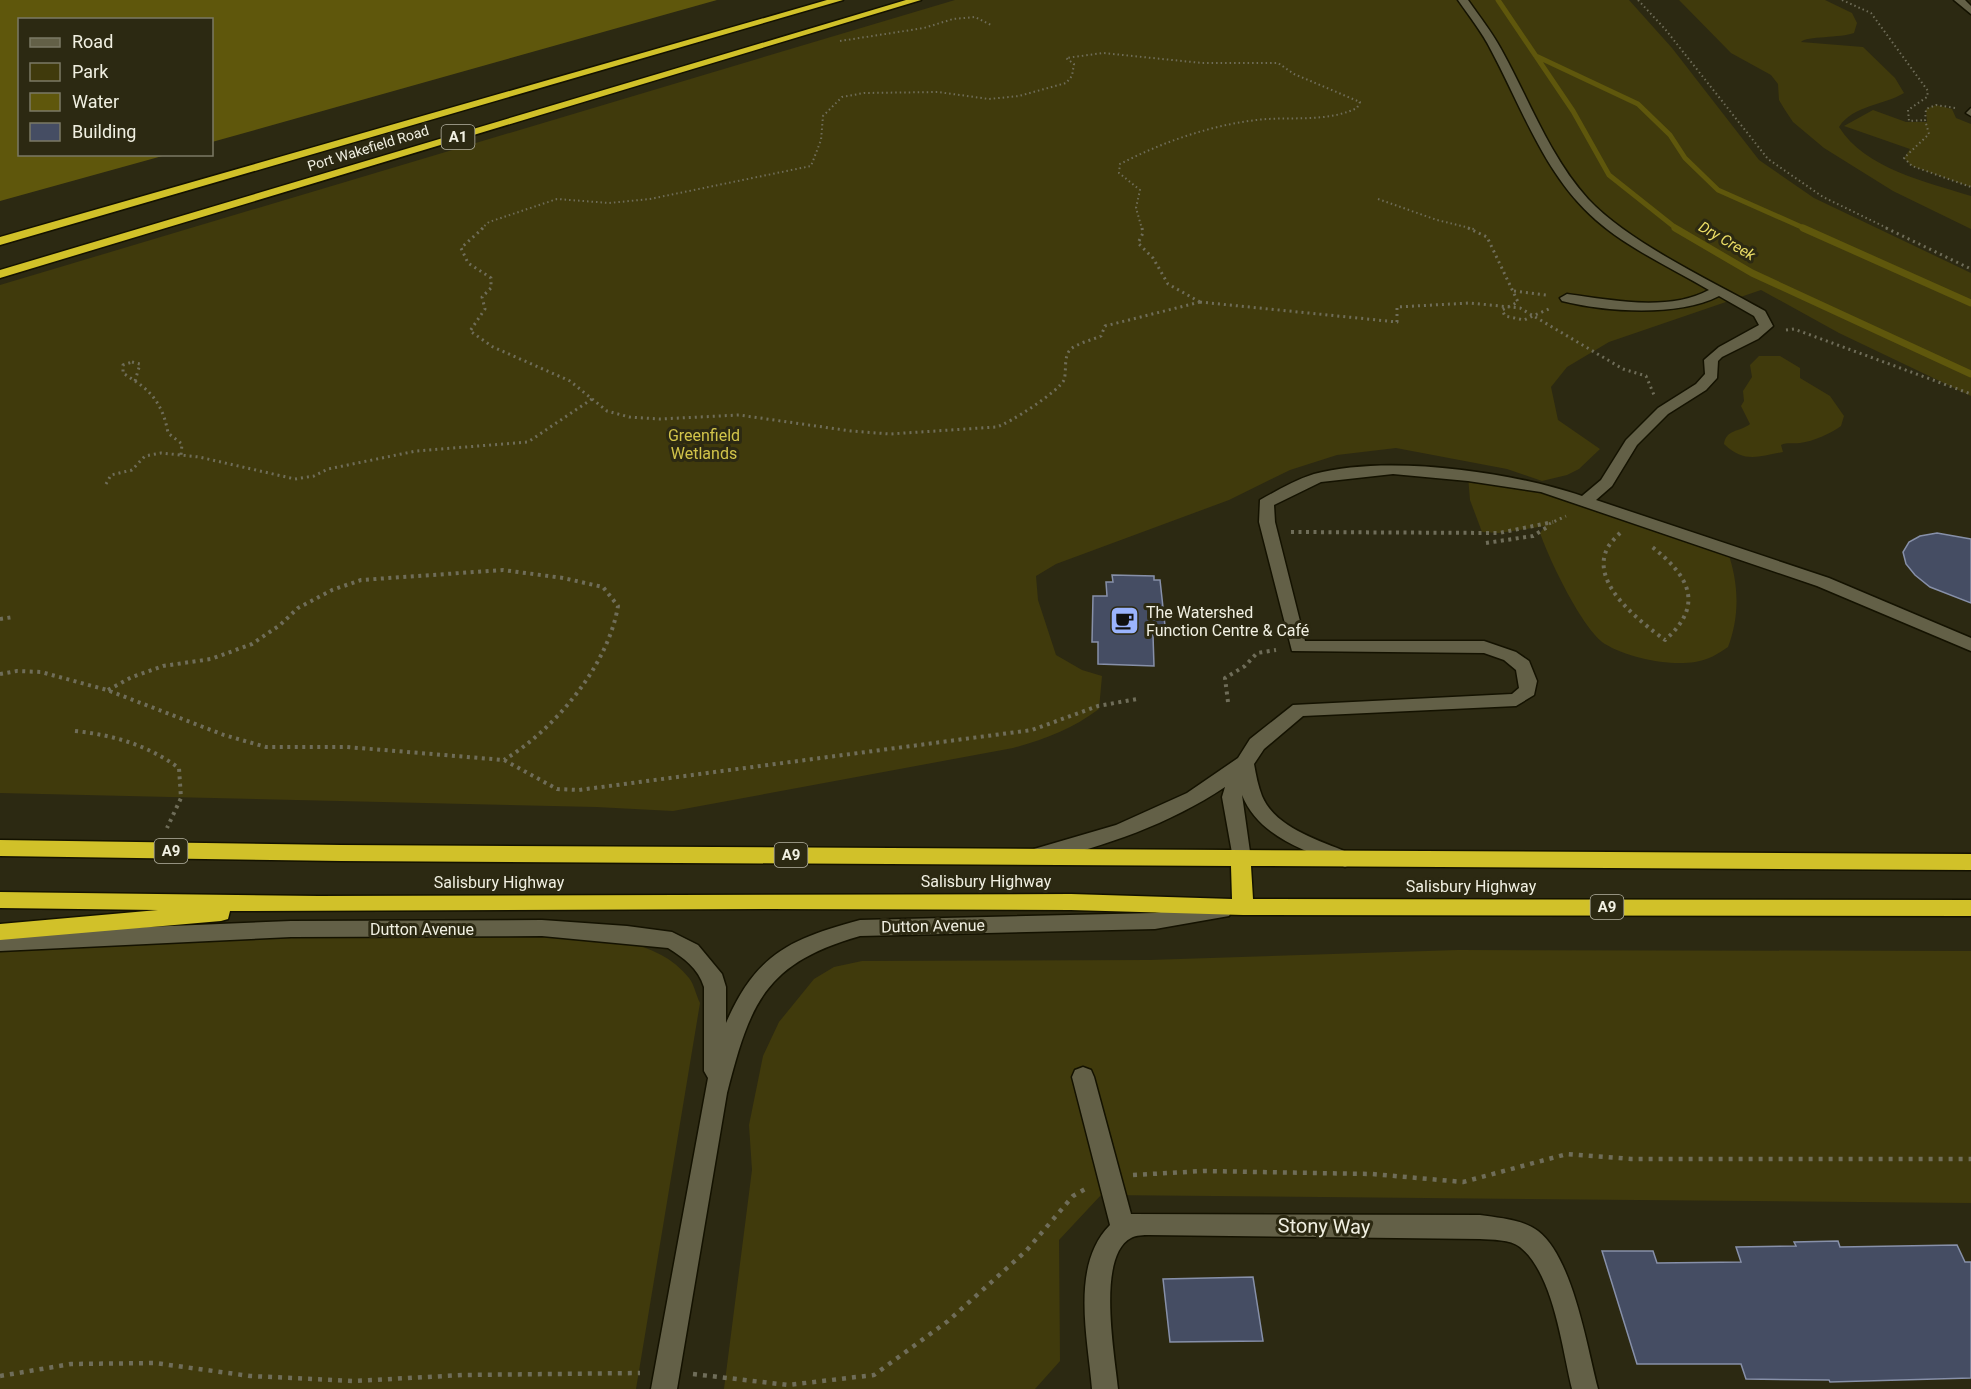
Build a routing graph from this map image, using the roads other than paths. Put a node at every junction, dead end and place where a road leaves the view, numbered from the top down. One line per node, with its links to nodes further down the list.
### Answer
1 (838, 0): 6 (highway, Port Wakefield Road / A1)
2 (916, 0): 7 (highway, Port Wakefield Road / A1)
3 (1463, 0): 8 (street)
4 (1959, 0): 5 (street)
5 (1971, 11)
6 (0, 241)
7 (0, 274)
8 (1719, 290): 9 (street); 10 (street)
9 (1568, 298)
10 (1584, 502): 11 (street); 12 (street)
11 (1971, 645)
12 (1244, 763): 14 (street); 15 (street); 16 (street)
13 (0, 848): 14 (highway, Salisbury Highway / A9)
14 (1033, 856): 15 (highway, Salisbury Highway / A9)
15 (1241, 859): 16 (highway, Salisbury Highway / A9); 20 (highway)
16 (1345, 859): 17 (highway, Salisbury Highway / A9)
17 (1971, 862)
18 (0, 900): 19 (highway, Salisbury Highway / A9)
19 (318, 904): 20 (highway, Salisbury Highway / A9); 22 (highway)
20 (1243, 907): 21 (highway, Salisbury Highway / A9); 25 (street, Dutton Avenue)
21 (1971, 908)
22 (0, 932)
23 (0, 942): 25 (street, Dutton Avenue)
24 (1083, 1077): 26 (street)
25 (716, 1093): 27 (street, Dutton Avenue)
26 (1123, 1229): 28 (street); 29 (street, Stony Way)
27 (665, 1381)
28 (1105, 1389)
29 (1585, 1389)

